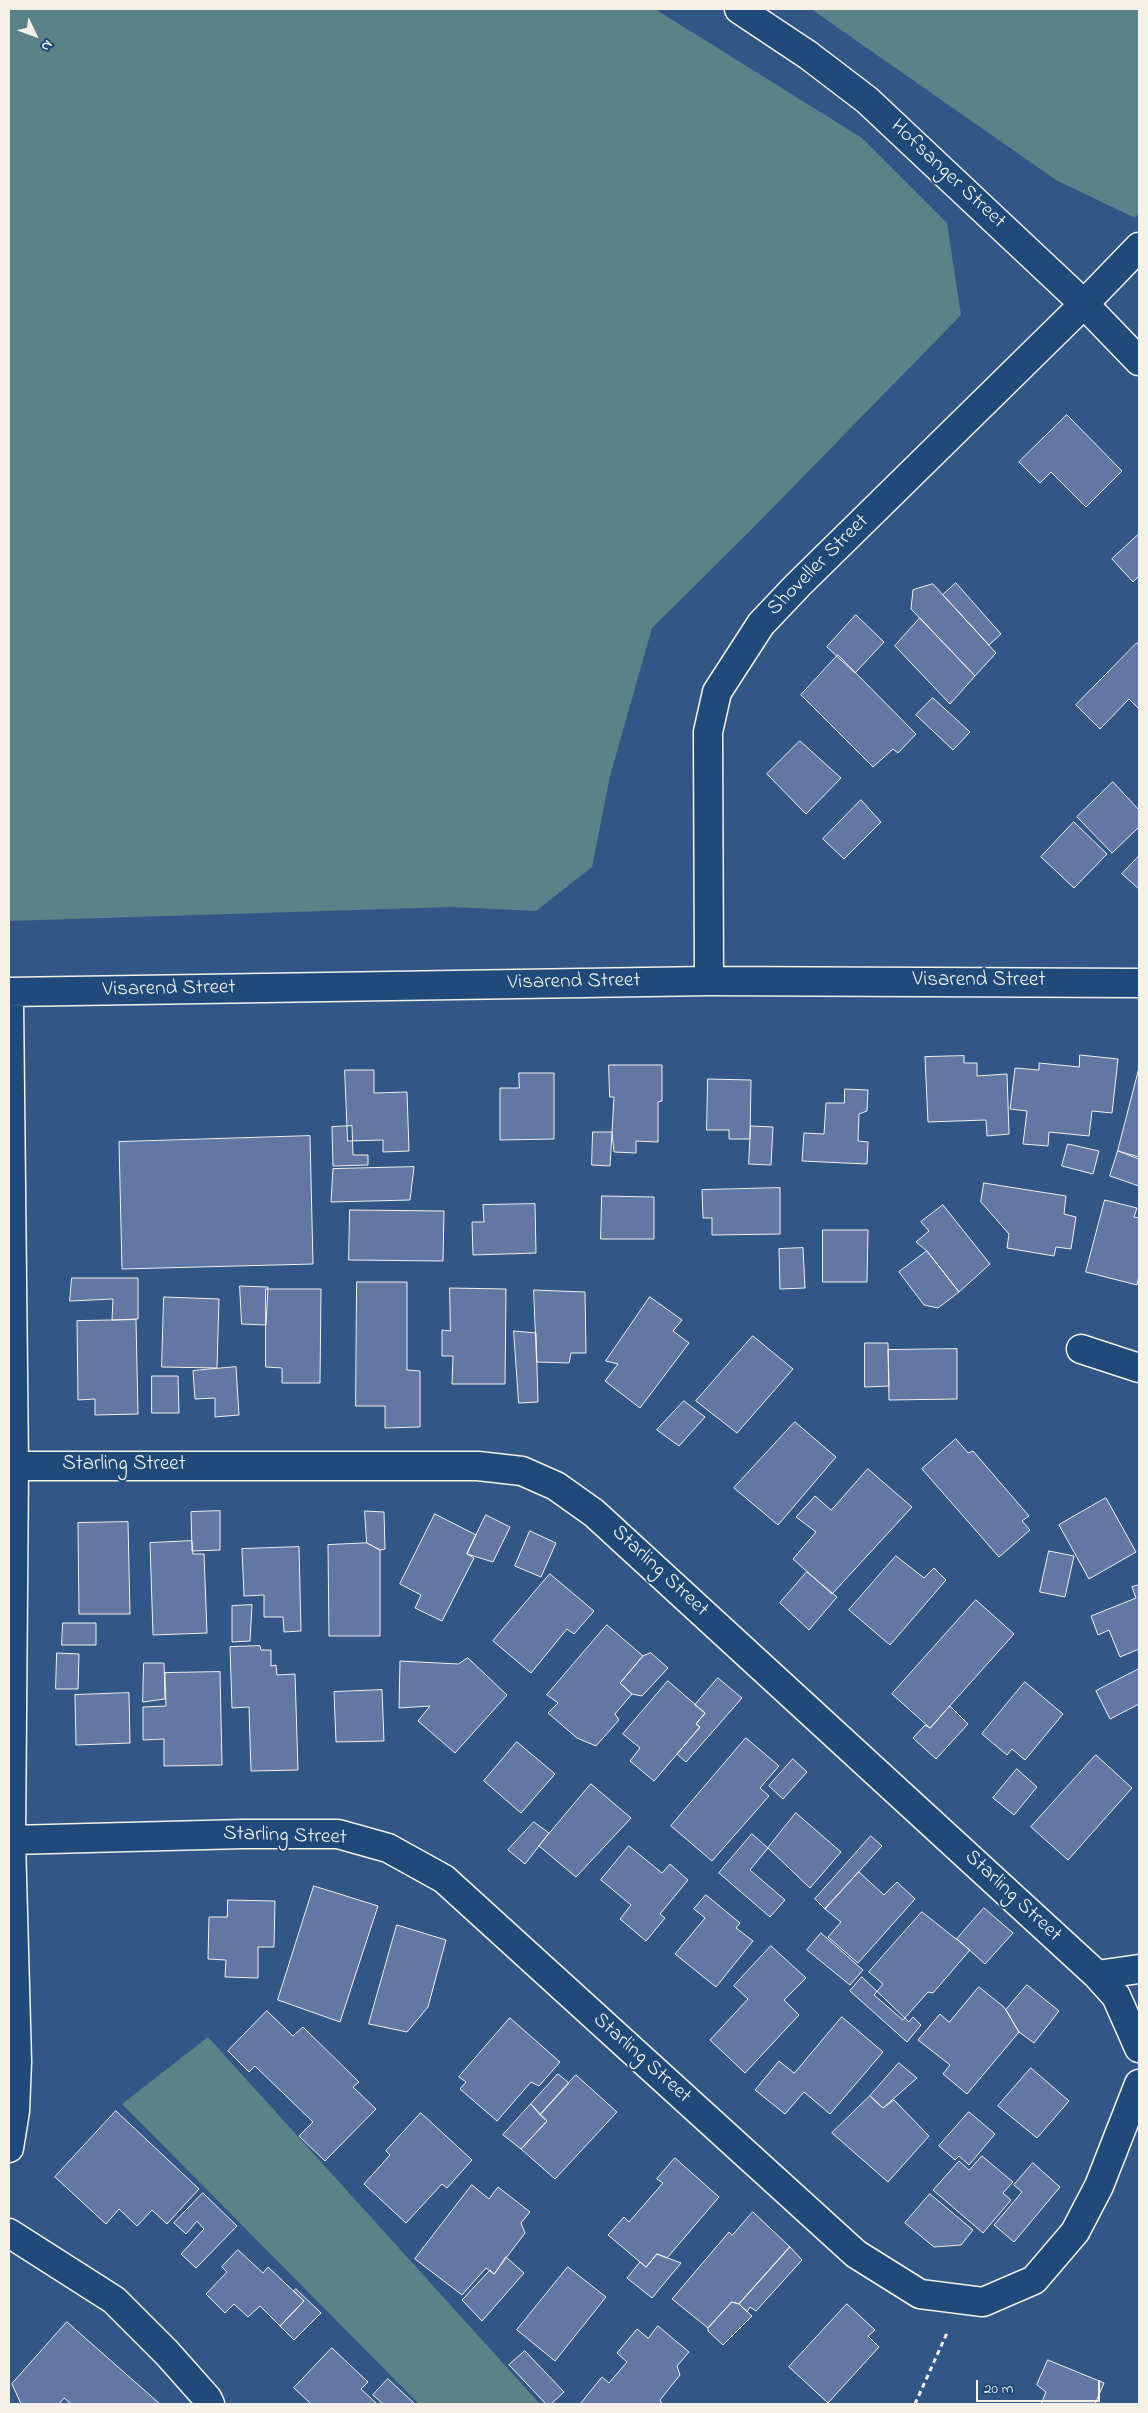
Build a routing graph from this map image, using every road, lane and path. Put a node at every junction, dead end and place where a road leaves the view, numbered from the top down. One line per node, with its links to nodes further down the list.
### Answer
1 (738, 9): 3 (street, Hofsanger Street)
2 (1139, 247): 3 (street, Shoveller Street)
3 (1084, 304): 4 (street, Hofsanger Street); 5 (street, Shoveller Street)
4 (1139, 361)
5 (709, 980): 6 (street, Visarend Street); 7 (street, Visarend Street)
6 (1139, 983)
7 (9, 992)
8 (9, 1002): 11 (street)
9 (1081, 1349): 10 (street)
10 (1139, 1368)
11 (14, 1466): 12 (street); 14 (street, Starling Street)
12 (11, 1840): 17 (street); 19 (street, Starling Street)
13 (1139, 1969): 14 (street)
14 (1097, 1976): 15 (street, Starling Street)
15 (1139, 2048)
16 (1139, 2084): 19 (street)
17 (9, 2148)
18 (9, 2233): 20 (street)
19 (983, 2302): 21 (path)
20 (210, 2404)
21 (916, 2404)

